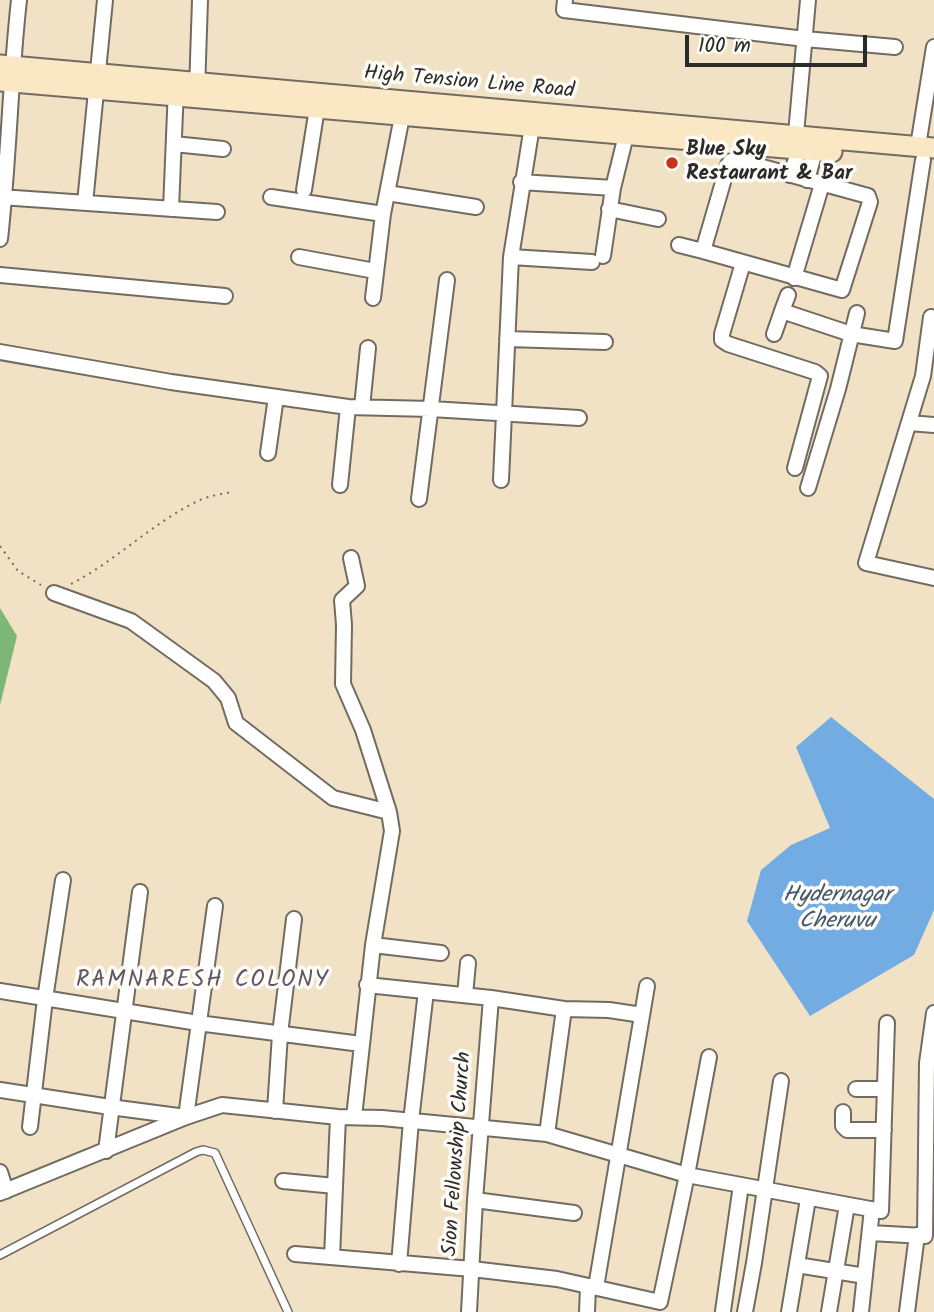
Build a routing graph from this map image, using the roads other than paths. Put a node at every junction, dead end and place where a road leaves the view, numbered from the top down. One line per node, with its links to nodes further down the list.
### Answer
1 (19, 0): 9 (street)
2 (104, 0): 10 (street)
3 (200, 0): 12 (street)
4 (565, 0): 6 (street)
5 (808, 0): 6 (street)
6 (805, 39): 7 (street); 18 (street)
7 (895, 47)
8 (934, 47): 20 (street)
9 (5, 74): 10 (main road, High Tension Line Road); 28 (street)
10 (96, 83): 11 (main road, High Tension Line Road); 30 (street)
11 (176, 90): 12 (main road, High Tension Line Road); 17 (street)
12 (197, 91): 13 (main road, High Tension Line Road)
13 (318, 102): 14 (main road, High Tension Line Road); 26 (street)
14 (403, 109): 15 (main road, High Tension Line Road); 27 (street)
15 (533, 120): 16 (main road, High Tension Line Road); 23 (street)
16 (628, 128): 18 (main road, High Tension Line Road); 25 (street)
17 (173, 144): 19 (street); 32 (street)
18 (802, 144): 20 (main road, High Tension Line Road); 21 (street); 22 (street)
19 (223, 149)
20 (927, 154): 54 (street)
21 (790, 175): 22 (street); 39 (street)
22 (807, 180): 24 (street)
23 (521, 182): 25 (street); 41 (street)
24 (822, 184): 45 (street); 45 (street)
25 (612, 188): 33 (street)
26 (304, 190)
27 (387, 192): 31 (street); 35 (street)
28 (2, 197): 30 (street); 37 (street)
29 (271, 197): 35 (street)
30 (85, 203): 32 (street)
31 (476, 207)
32 (171, 209): 34 (street)
33 (609, 209): 36 (street); 41 (street)
34 (217, 212)
35 (383, 214): 43 (street)
36 (658, 219)
37 (0, 239)
38 (679, 245): 39 (street)
39 (703, 251): 42 (street)
40 (299, 257): 43 (street)
41 (511, 257): 55 (street)
42 (743, 263): 45 (street); 67 (street)
43 (375, 271): 49 (street)
44 (0, 275): 48 (street)
45 (794, 278)
46 (447, 280): 61 (street)
47 (788, 295): 50 (street)
48 (225, 296)
49 (373, 298)
50 (782, 310): 53 (street); 54 (street)
51 (858, 313): 54 (street)
52 (931, 317): 64 (street)
53 (774, 334)
54 (852, 334): 70 (street)
55 (507, 339): 56 (street); 62 (street)
56 (605, 342)
57 (368, 348): 60 (street)
58 (0, 352): 59 (street)
59 (276, 397): 60 (street); 66 (street)
60 (355, 407): 61 (street); 69 (street)
61 (431, 409): 62 (street); 71 (street)
62 (503, 414): 63 (street); 68 (street)
63 (579, 418)
64 (909, 423): 65 (street); 73 (street)
65 (934, 425)
66 (268, 453)
67 (795, 468)
68 (501, 480)
69 (340, 485)
70 (808, 488)
71 (419, 499)
72 (351, 558): 75 (street)
73 (934, 578)
74 (54, 593): 75 (street)
75 (388, 812): 80 (street)
76 (63, 880): 89 (street)
77 (140, 892): 91 (street)
78 (215, 905): 94 (street)
79 (294, 919): 96 (street)
80 (373, 945): 81 (street); 83 (street)
81 (442, 953)
82 (468, 963): 87 (street)
83 (367, 985): 86 (street); 97 (street)
84 (647, 986): 93 (street)
85 (0, 991): 89 (street)
86 (426, 991): 87 (street); 110 (street)
87 (465, 995): 88 (street)
88 (491, 998): 90 (street); 112 (street, Sion Fellowship Church)
89 (45, 999): 91 (street); 103 (street)
90 (564, 1009): 93 (street); 114 (street)
91 (124, 1010): 94 (street); 104 (street)
92 (934, 1013): 130 (street)
93 (642, 1016): 116 (street)
94 (198, 1023): 96 (street); 107 (street)
95 (887, 1023): 101 (street)
96 (280, 1034): 97 (street); 105 (street)
97 (361, 1044): 108 (street)
98 (709, 1057): 118 (street)
99 (781, 1081): 122 (street)
100 (856, 1089): 101 (street)
101 (885, 1089): 113 (street)
102 (0, 1090): 103 (street)
103 (35, 1094): 104 (street); 111 (street)
104 (110, 1107): 107 (street); 115 (street)
105 (275, 1111): 107 (street); 109 (street)
106 (843, 1112): 113 (street)
107 (186, 1116): 115 (street)
108 (354, 1116): 109 (street); 110 (street)
109 (338, 1117): 121 (street)
110 (411, 1121): 112 (street); 134 (street)
111 (30, 1127)
112 (481, 1128): 114 (street); 125 (street, Sion Fellowship Church)
113 (884, 1130): 127 (street)
114 (547, 1134): 116 (street)
115 (106, 1151): 123 (street)
116 (617, 1155): 118 (street); 139 (street)
117 (0, 1172): 123 (street)
118 (687, 1175): 120 (street); 139 (street)
119 (283, 1181): 121 (street)
120 (741, 1185): 122 (street); 140 (street)
121 (335, 1186): 133 (street)
122 (764, 1190): 124 (street); 144 (street)
123 (3, 1192)
124 (808, 1199): 126 (street); 135 (street)
125 (475, 1200): 128 (street); 136 (street, Sion Fellowship Church)
126 (847, 1205): 127 (street); 137 (street)
127 (872, 1209): 129 (street)
128 (573, 1213)
129 (870, 1233): 130 (street); 138 (street)
130 (925, 1236): 148 (street)
131 (295, 1254): 133 (street)
132 (0, 1255): 141 (lane)
133 (332, 1257): 134 (street)
134 (398, 1264): 136 (street)
135 (797, 1265): 137 (street); 145 (street)
136 (472, 1269): 139 (street); 142 (street, Sion Fellowship Church)
137 (835, 1271): 138 (street); 146 (street)
138 (865, 1276): 147 (street)
139 (592, 1287): 143 (street)
140 (723, 1311)
141 (288, 1312)
142 (469, 1312)
143 (587, 1312)
144 (745, 1312)
145 (789, 1312)
146 (829, 1312)
147 (861, 1312)
148 (907, 1312)

